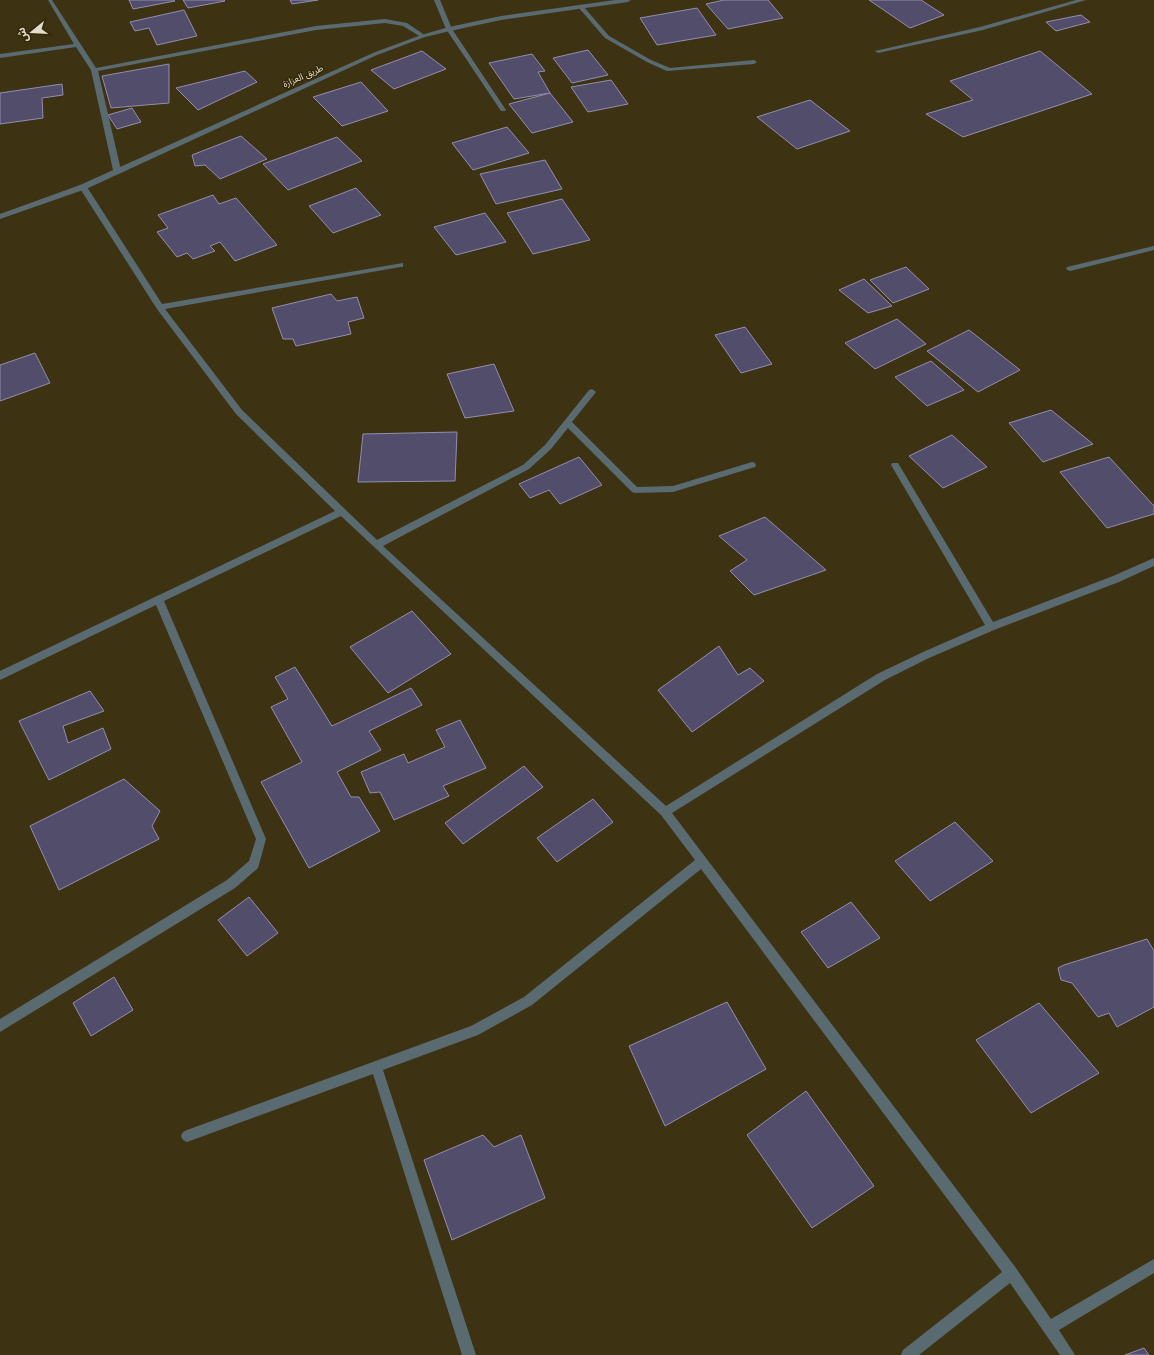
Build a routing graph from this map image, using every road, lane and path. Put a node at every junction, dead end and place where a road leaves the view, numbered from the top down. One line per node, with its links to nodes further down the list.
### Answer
1 (50, 0): 8 (street)
2 (437, 0): 6 (street)
3 (628, 0): 5 (street, طريق العزازة)
4 (1083, 0): 9 (street)
5 (581, 7): 6 (street, طريق العزازة); 11 (street)
6 (449, 29): 7 (street, طريق العزازة); 13 (street)
7 (423, 36): 12 (street); 14 (street, طريق العزازة)
8 (79, 45): 10 (street); 12 (street)
9 (878, 50)
10 (0, 56)
11 (754, 62)
12 (94, 70): 14 (street)
13 (503, 110)
14 (118, 170): 15 (street, طريق العزازة)
15 (83, 186): 16 (street, طريق العزازة); 20 (street)
16 (0, 217)
17 (1154, 248): 19 (street)
18 (400, 265): 20 (street)
19 (1070, 269)
20 (160, 307): 25 (street)
21 (592, 392): 22 (street)
22 (567, 422): 23 (street); 26 (street)
23 (752, 465)
24 (895, 465): 29 (street)
25 (341, 512): 26 (street); 28 (street)
26 (376, 545): 31 (street)
27 (1154, 562): 29 (street)
28 (159, 600): 30 (street); 33 (street)
29 (990, 627): 31 (street)
30 (0, 676)
31 (665, 812): 32 (street)
32 (702, 861): 34 (street); 37 (street)
33 (0, 1026)
34 (376, 1066): 35 (street); 39 (street)
35 (187, 1136)
36 (1154, 1266): 38 (street)
37 (1011, 1273): 38 (street); 40 (street)
38 (1050, 1328): 41 (street)
39 (469, 1355)
40 (908, 1355)
41 (1068, 1355)

